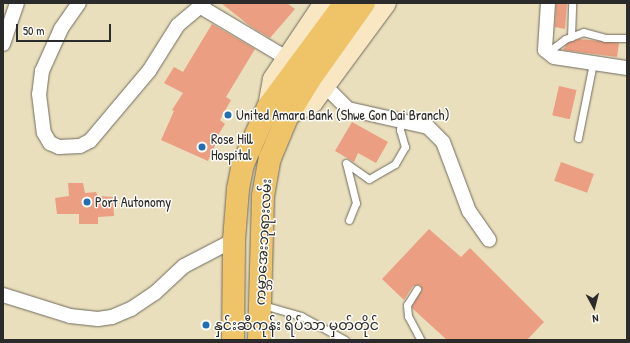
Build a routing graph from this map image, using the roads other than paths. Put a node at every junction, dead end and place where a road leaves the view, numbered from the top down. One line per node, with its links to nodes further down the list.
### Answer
1 (17, 3): 12 (street)
2 (79, 3): 9 (street)
3 (324, 3): 14 (main road)
4 (345, 3): 18 (main road, ကမ္ဘာအေးဘုရားလမ်း)
5 (364, 3): 19 (main road, ကမ္ဘာအေးဘုရားလမ်း)
6 (386, 3): 17 (main road)
7 (548, 3): 13 (street)
8 (572, 3): 10 (lane)
9 (203, 5): 14 (street)
10 (571, 37): 11 (lane); 13 (lane)
11 (627, 38)
12 (3, 44)
13 (548, 52): 15 (street)
14 (286, 57): 18 (main road)
15 (593, 64): 16 (street); 21 (lane)
16 (627, 68)
17 (326, 87): 19 (main road); 20 (street)
18 (268, 107): 23 (main road, ကမ္ဘာအေးဘုရားလမ်း)
19 (288, 115): 27 (main road, ကမ္ဘာအေးဘုရားလမ်း)
20 (401, 122): 22 (lane); 24 (street)
21 (578, 138)
22 (349, 220)
23 (234, 240): 25 (main road, ကမ္ဘာအေးဘုရားလမ်း); 28 (street, ကမ္ဘာအေးဘုရားလမ်း)
24 (489, 240)
25 (234, 269): 27 (main road); 29 (main road, ကမ္ဘာအေးဘုရားလမ်း)
26 (417, 289): 32 (lane)
27 (261, 294): 30 (main road, ကမ္ဘာအေးဘုရားလမ်း); 31 (lane)
28 (6, 295)
29 (233, 340)
30 (258, 340)
31 (345, 340)
32 (421, 340)

